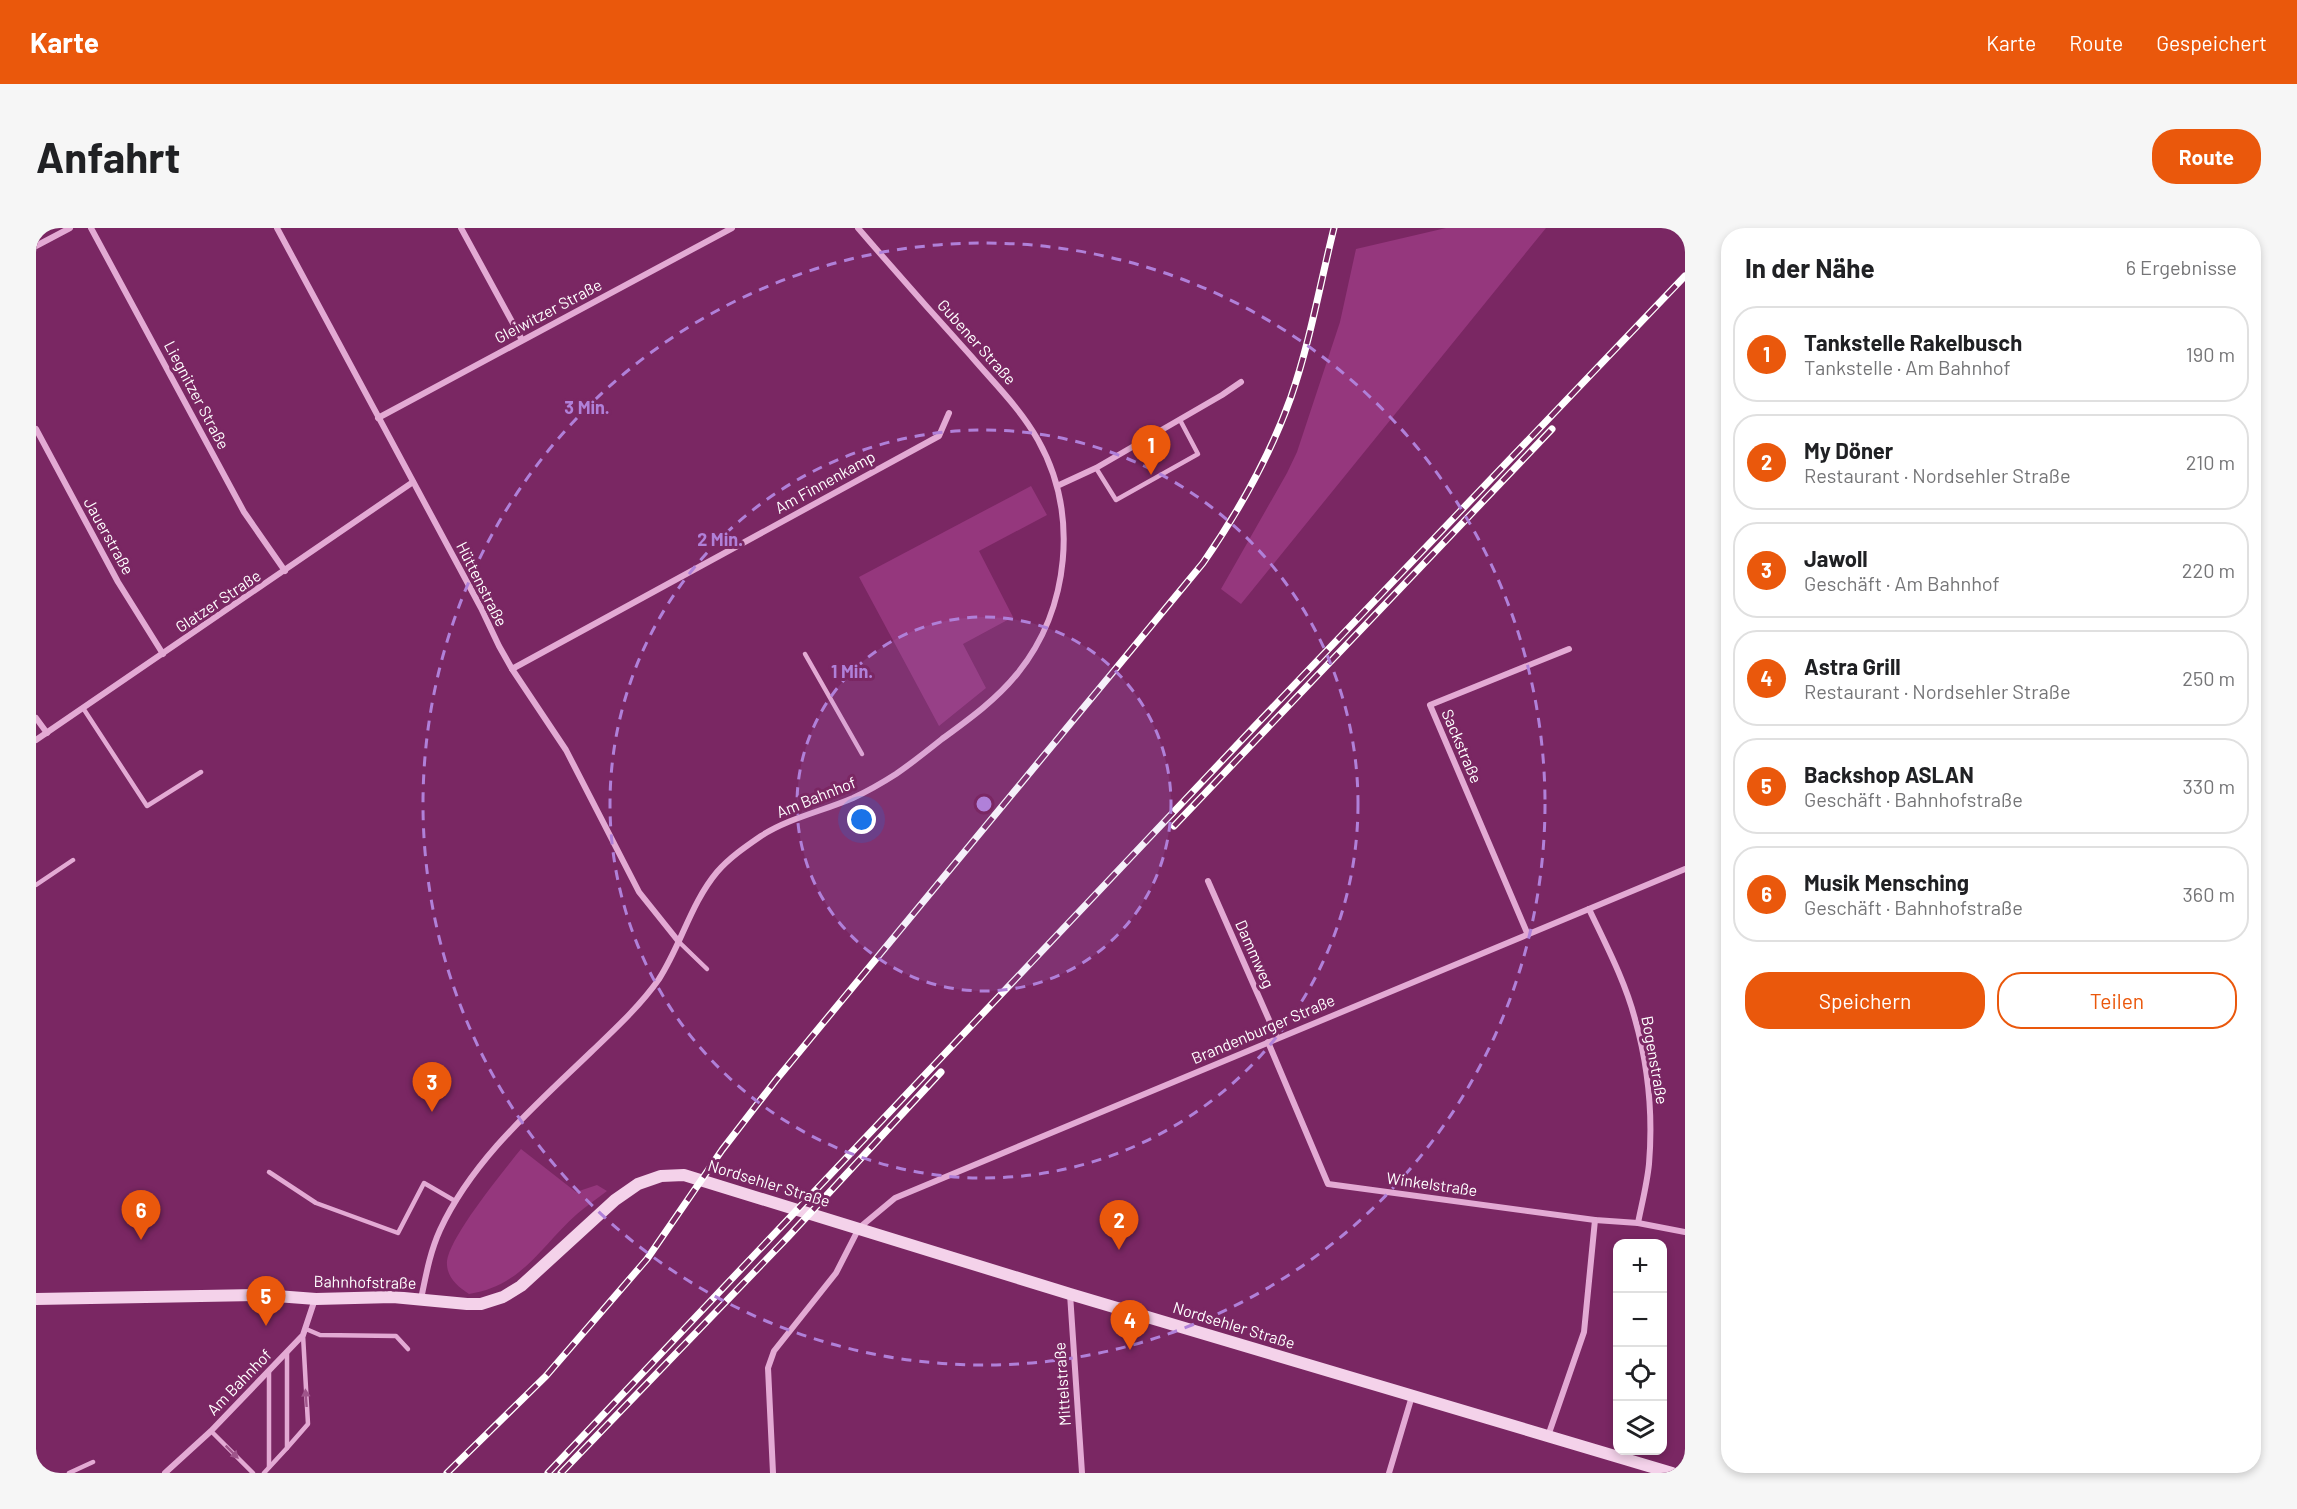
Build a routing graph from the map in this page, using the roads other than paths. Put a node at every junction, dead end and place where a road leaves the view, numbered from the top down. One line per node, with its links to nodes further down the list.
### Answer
1 (70, 228): 7 (street)
2 (92, 228): 17 (street, Liegnitzer Straße)
3 (277, 228): 11 (street, Hüttenstraße)
4 (461, 228): 8 (street)
5 (732, 228): 8 (street, Gleiwitzer Straße)
6 (858, 228): 16 (street, Gubener Straße)
7 (36, 246)
8 (522, 340): 11 (street, Gleiwitzer Straße)
9 (1241, 382): 12 (street)
10 (950, 413): 21 (street, Am Finnenkamp)
11 (378, 418): 15 (street, Hüttenstraße)
12 (1180, 420): 14 (street); 14 (lane)
13 (36, 429): 19 (street, Jauerstraße)
14 (1096, 468): 16 (street)
15 (413, 482): 17 (street, Glatzer Straße); 21 (street, Hüttenstraße)
16 (1057, 486): 34 (street, Am Bahnhof)
17 (285, 571): 19 (street, Glatzer Straße)
18 (1569, 649): 33 (street, Sackstraße)
19 (163, 654): 22 (street, Glatzer Straße)
20 (805, 654): 26 (lane)
21 (512, 669): 34 (street, Hüttenstraße)
22 (83, 708): 24 (street, Glatzer Straße); 27 (lane)
23 (36, 718): 24 (street)
24 (47, 733): 25 (street, Glatzer Straße)
25 (36, 740)
26 (862, 754)
27 (201, 772)
28 (73, 860): 31 (lane)
29 (1685, 869): 32 (street, Brandenburger Straße)
30 (1208, 881): 36 (street, Dammweg)
31 (36, 885)
32 (1589, 909): 33 (street, Brandenburger Straße); 42 (street, Bogenstraße)
33 (1528, 935): 36 (street, Brandenburger Straße)
34 (679, 942): 35 (lane); 40 (street, Am Bahnhof)
35 (707, 969)
36 (1277, 1038): 37 (street, Brandenburger Straße)
37 (1268, 1042): 41 (street, Winkelstraße); 43 (street, Brandenburger Straße)
38 (268, 1172): 40 (lane)
39 (684, 1175): 43 (main road, Nordsehler Straße); 48 (main road, Bahnhofstraße)
40 (455, 1201): 48 (street, Am Bahnhof)
41 (1595, 1220): 42 (street, Winkelstraße); 55 (street)
42 (1638, 1222): 44 (street, Winkelstraße)
43 (859, 1228): 45 (main road, Nordsehler Straße); 63 (street)
44 (1685, 1232)
45 (1070, 1294): 53 (main road, Nordsehler Straße); 64 (street, Mittelstraße)
46 (36, 1299): 47 (main road, Bahnhofstraße)
47 (316, 1299): 48 (main road, Bahnhofstraße); 49 (street, Am Bahnhof)
48 (421, 1299)
49 (304, 1332): 50 (lane); 51 (street, Am Bahnhof); 56 (lane, one-way to 49)
50 (408, 1349)
51 (287, 1353): 52 (street, Am Bahnhof); 56 (lane)
52 (269, 1372): 54 (street, Am Bahnhof); 58 (lane)
53 (1412, 1396): 55 (main road, Nordsehler Straße); 65 (street)
54 (211, 1431): 60 (street, Am Bahnhof); 61 (lane, one-way to 61)
55 (1548, 1436): 66 (main road, Nordsehler Straße)
56 (287, 1448): 58 (lane)
57 (93, 1462): 59 (lane)
58 (269, 1467): 62 (lane)
59 (69, 1473)
60 (165, 1473)
61 (253, 1473)
62 (264, 1473)
63 (773, 1473)
64 (1082, 1473)
65 (1389, 1473)
66 (1672, 1473)

